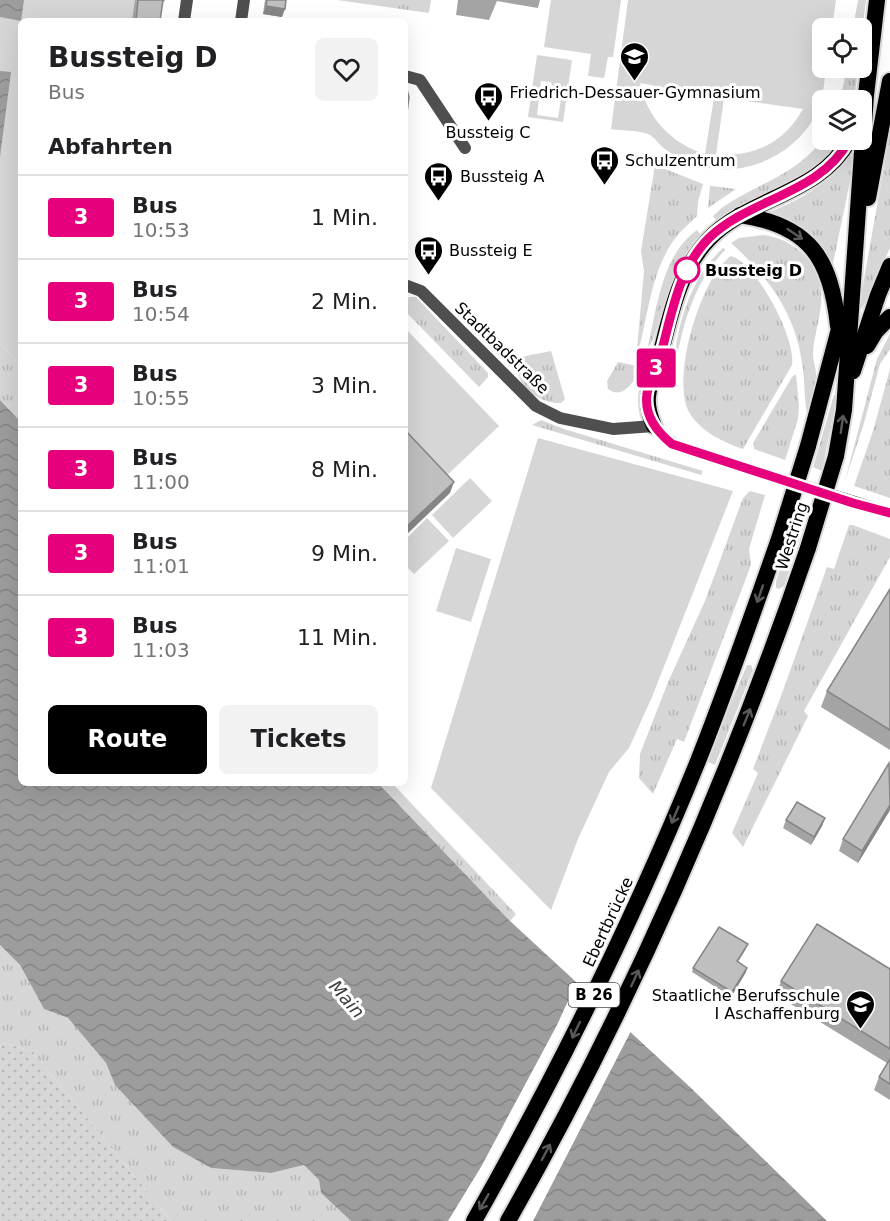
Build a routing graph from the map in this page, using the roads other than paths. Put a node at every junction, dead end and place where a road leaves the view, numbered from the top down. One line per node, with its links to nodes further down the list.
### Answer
1 (187, 0): 4 (street)
2 (244, 0): 5 (street)
3 (877, 0): 8 (highway, B 26)
4 (184, 18)
5 (241, 18)
6 (408, 77): 9 (street)
7 (890, 81): 13 (highway, Westring)
8 (866, 90)
9 (465, 148)
10 (841, 150): 12 (highway)
11 (862, 150): 13 (highway, B 26)
12 (740, 215): 17 (highway, one-way to 17); 20 (highway)
13 (855, 266): 17 (highway, Westring / B 26); 19 (highway, Westring)
14 (890, 266): 18 (highway)
15 (408, 286): 20 (street, Stadtbadstraße)
16 (890, 317): 18 (highway)
17 (838, 332): 22 (highway, Westring / B 26, one-way to 22, bridge)
18 (856, 362): 19 (highway, B 26)
19 (845, 392): 24 (highway, Westring / B 26, one-way to 19, bridge)
20 (654, 426): 21 (street)
21 (890, 513)
22 (698, 761): 23 (highway, Ebertbrücke / B 26, one-way to 23)
23 (474, 1221)
24 (508, 1221)

